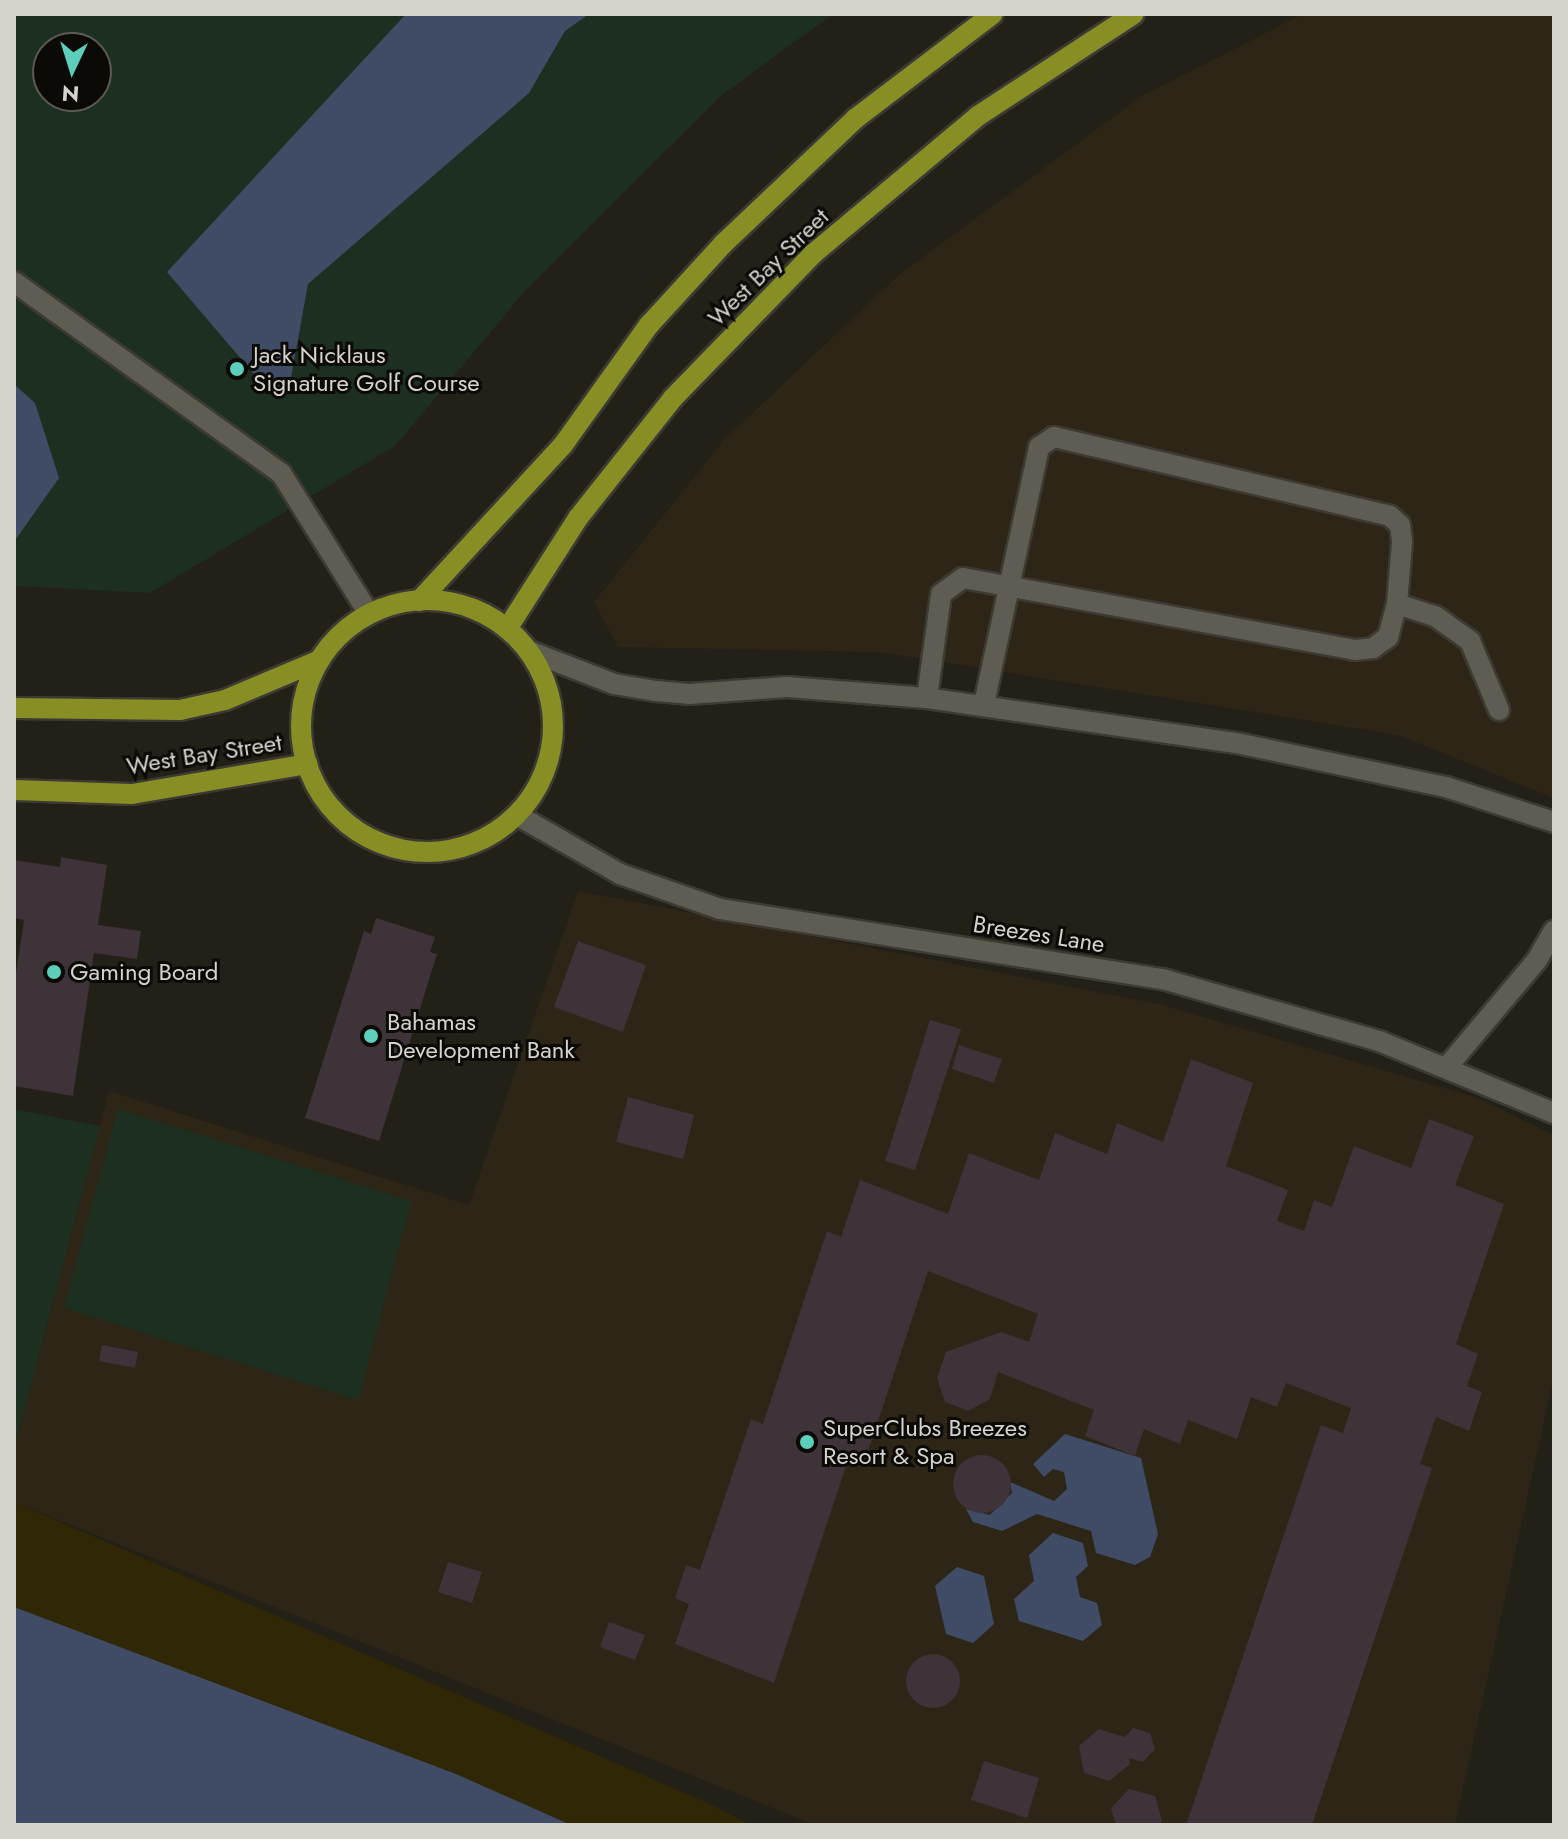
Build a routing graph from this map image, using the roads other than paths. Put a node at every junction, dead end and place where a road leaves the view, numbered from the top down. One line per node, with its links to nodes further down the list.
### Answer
1 (993, 14): 5 (main road, West Bay Street)
2 (1134, 14): 8 (main road, West Bay Street)
3 (14, 282): 7 (lane)
4 (1009, 586): 6 (lane); 6 (lane); 11 (lane); 12 (lane)
5 (419, 601): 7 (main road); 8 (main road)
6 (1397, 604): 14 (lane)
7 (369, 614): 10 (main road)
8 (507, 629): 9 (main road)
9 (529, 651): 11 (lane); 17 (main road)
10 (320, 660): 13 (main road, West Bay Street); 15 (main road)
11 (927, 698): 12 (lane)
12 (984, 704): 18 (lane)
13 (14, 708)
14 (1499, 710)
15 (307, 764): 16 (main road, West Bay Street); 17 (main road)
16 (14, 790)
17 (517, 815): 20 (lane, Breezes Lane)
18 (1554, 822)
19 (1554, 931): 20 (lane)
20 (1447, 1067): 21 (lane, Breezes Lane)
21 (1554, 1113)

